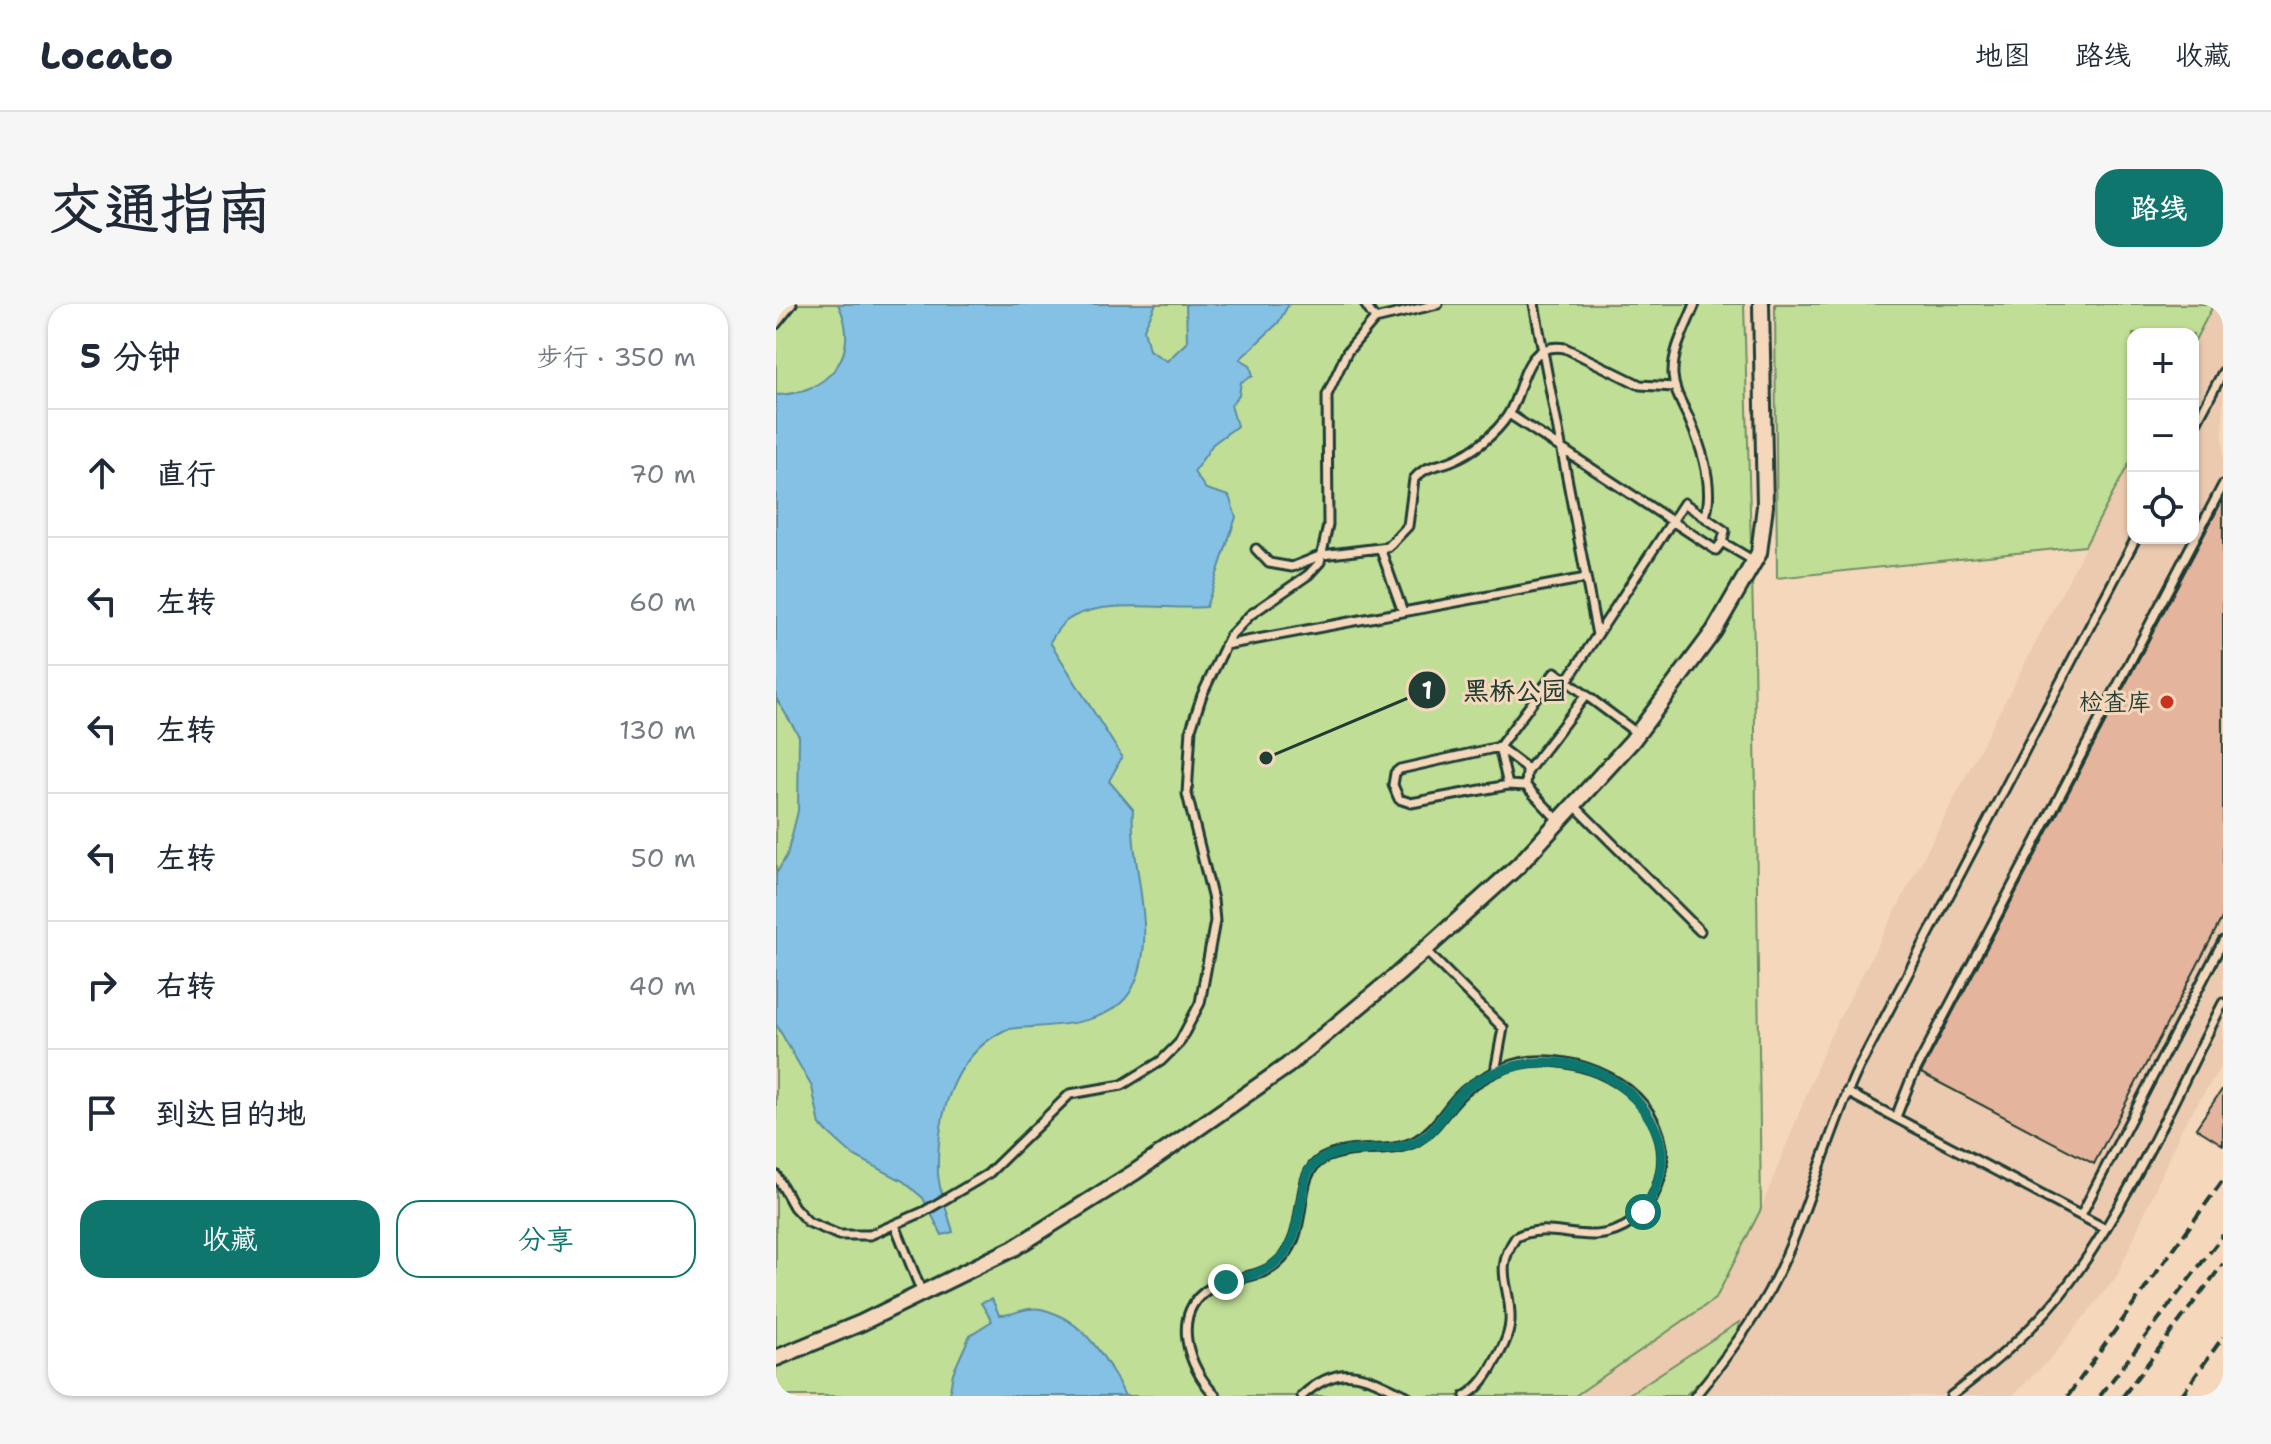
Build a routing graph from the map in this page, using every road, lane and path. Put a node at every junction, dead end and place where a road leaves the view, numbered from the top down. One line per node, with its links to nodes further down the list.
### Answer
1 (792, 304): 8 (lane)
2 (1365, 304): 7 (lane)
3 (1438, 304): 7 (lane)
4 (1534, 304): 9 (lane)
5 (1695, 304): 11 (lane)
6 (1761, 304): 23 (street)
7 (1375, 319): 22 (lane)
8 (776, 324)
9 (1543, 349): 11 (lane); 12 (lane); 14 (lane)
10 (2223, 372): 13 (lane)
11 (1674, 387): 16 (lane)
12 (1509, 414): 14 (lane); 20 (lane)
13 (2199, 418)
14 (1562, 449): 17 (lane); 24 (lane)
15 (2223, 485): 43 (lane)
16 (1705, 517): 17 (lane); 18 (lane)
17 (1672, 521): 18 (lane); 26 (lane)
18 (1722, 542): 23 (lane)
19 (2133, 544): 42 (lane)
20 (1380, 548): 22 (lane); 25 (lane)
21 (1256, 549): 22 (lane)
22 (1322, 555): 27 (lane)
23 (1754, 561): 30 (street)
24 (1586, 578): 25 (lane); 26 (lane)
25 (1403, 612): 27 (lane)
26 (1597, 635): 28 (lane)
27 (1225, 645): 46 (lane)
28 (1567, 681): 29 (lane); 31 (lane)
29 (1586, 695): 30 (lane); 32 (lane)
30 (1638, 734): 35 (street)
31 (1499, 747): 32 (lane); 33 (lane); 33 (lane)
32 (1529, 770): 34 (lane)
33 (1508, 785): 34 (lane)
34 (1526, 786): 36 (lane)
35 (1574, 805): 36 (street); 37 (lane)
36 (1559, 821): 39 (street)
37 (1700, 931)
38 (2223, 941): 45 (lane)
39 (1425, 950): 41 (lane); 48 (street)
40 (2223, 1003): 47 (lane)
41 (1495, 1072): 50 (lane); 53 (lane)
42 (1847, 1092): 43 (lane); 54 (lane)
43 (1896, 1117): 45 (lane)
44 (776, 1175): 46 (lane)
45 (2081, 1215): 47 (lane)
46 (895, 1225): 48 (lane)
47 (2104, 1228): 55 (lane)
48 (922, 1293): 49 (street)
49 (776, 1358)
50 (1216, 1396)
51 (1302, 1396): 52 (lane)
52 (1407, 1396)
53 (1465, 1396)
54 (1695, 1396)
55 (1951, 1396)

